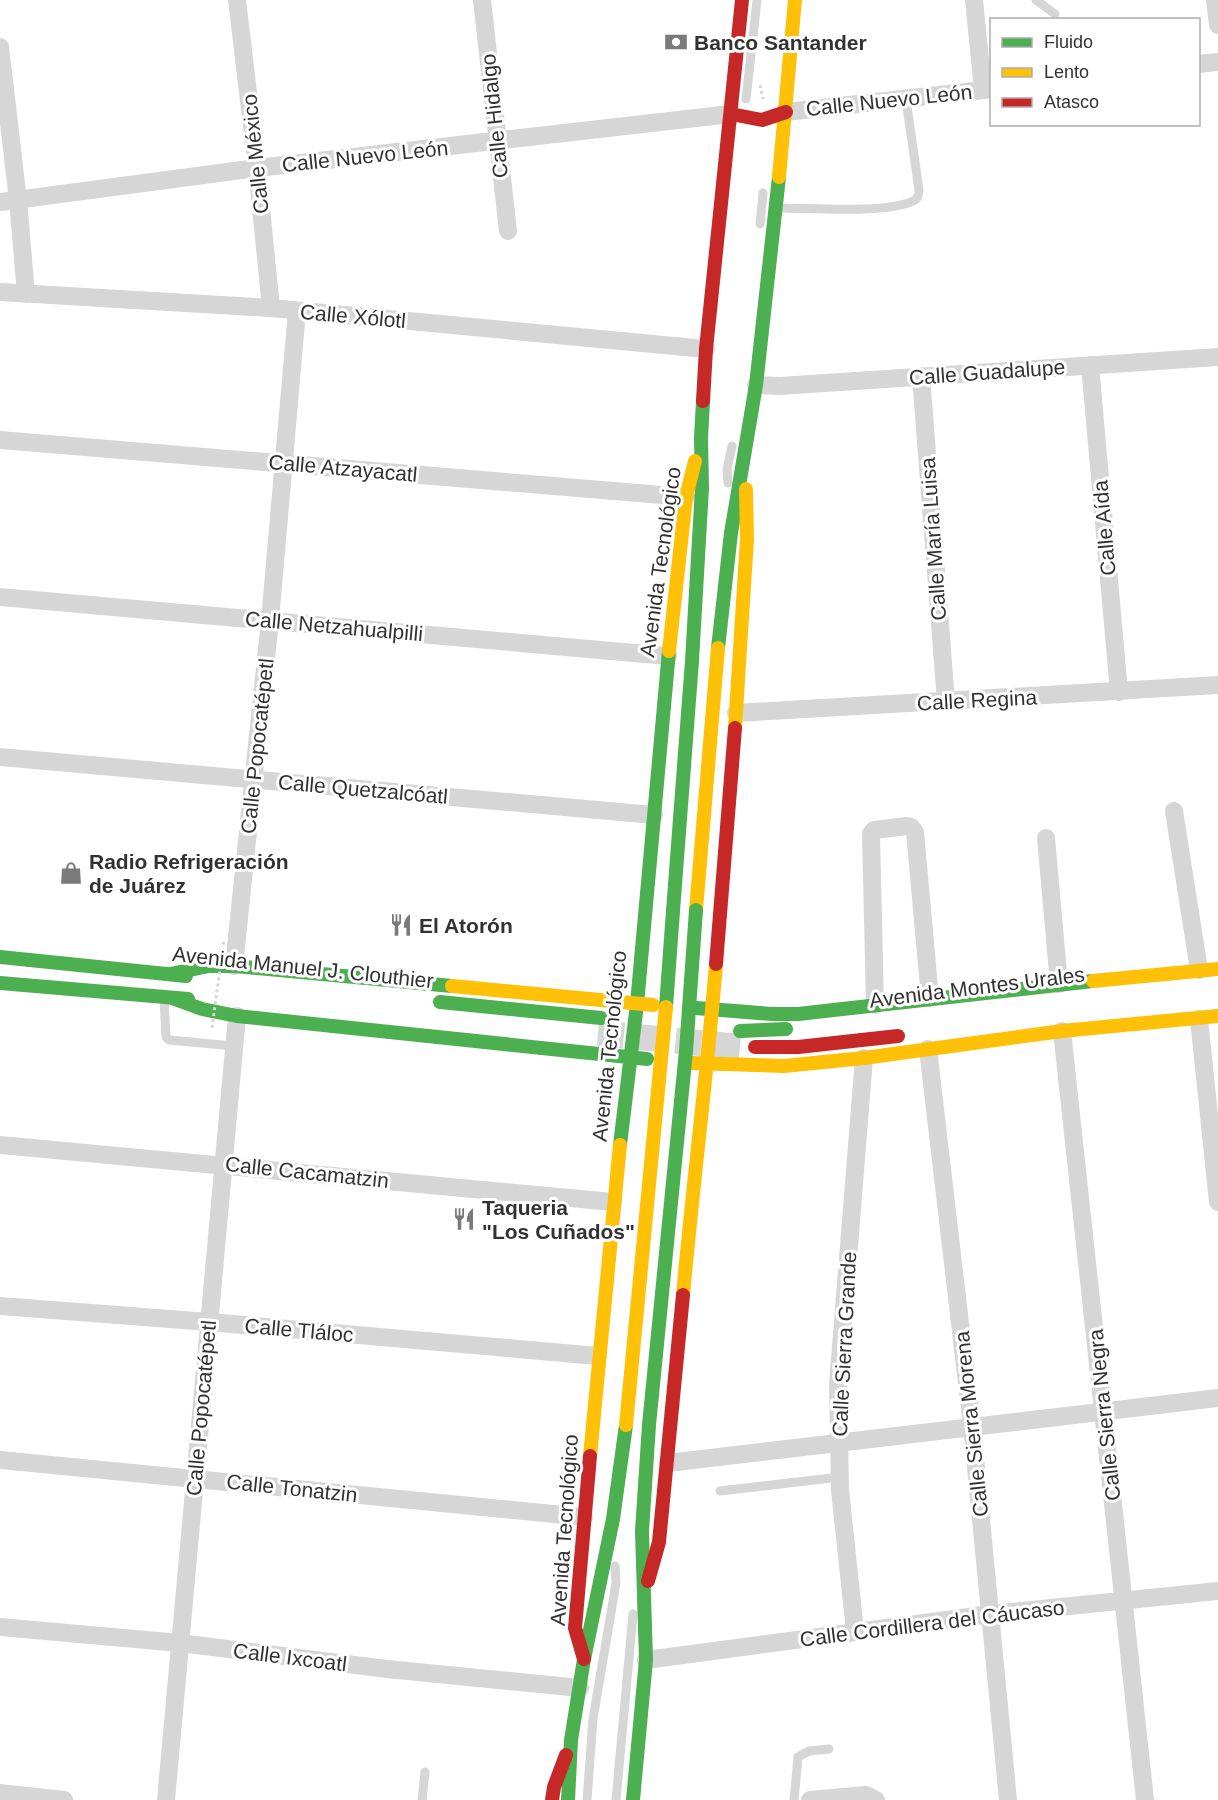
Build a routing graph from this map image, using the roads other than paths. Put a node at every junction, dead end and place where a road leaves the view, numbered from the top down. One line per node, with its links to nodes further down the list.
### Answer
1 (237, 0): 19 (street, Calle México)
2 (482, 0): 18 (street, Calle Hidalgo)
3 (741, 0): 17 (main road, Avenida Tecnológico)
4 (757, 0): 17 (lane)
5 (795, 0): 16 (main road)
6 (974, 0): 14 (street)
7 (1036, 0): 9 (lane)
8 (1215, 0): 10 (street)
9 (1055, 14)
10 (1218, 25)
11 (0, 47): 21 (street)
12 (1218, 62): 13 (street)
13 (1200, 64)
14 (987, 89): 15 (street, Calle Nuevo León)
15 (906, 100): 16 (street, Calle Nuevo León); 23 (lane)
16 (776, 116): 17 (main road); 23 (main road)
17 (739, 120): 18 (street, Calle Nuevo León); 30 (main road, Avenida Tecnológico)
18 (497, 141): 19 (street, Calle Nuevo León); 25 (street, Calle Hidalgo)
19 (257, 168): 21 (street, Calle Nuevo León); 28 (street, Calle México)
20 (764, 183): 24 (lane)
21 (18, 200): 22 (street, Calle Nuevo León); 27 (street)
22 (0, 202)
23 (776, 208): 34 (main road)
24 (759, 230)
25 (508, 231)
26 (0, 292): 27 (street, Calle Xólotl)
27 (26, 294): 28 (street, Calle Xólotl)
28 (271, 308): 29 (street, Calle Xólotl)
29 (297, 311): 30 (street, Calle Xólotl); 39 (street, Calle Popocatépetl)
30 (706, 349): 40 (main road, Avenida Tecnológico)
31 (1218, 357): 32 (street, Calle Guadalupe)
32 (1090, 365): 33 (street, Calle Guadalupe); 46 (street, Calle Aída)
33 (921, 376): 34 (street, Calle Guadalupe); 47 (street, Calle María Luisa)
34 (756, 385): 38 (main road)
35 (733, 436): 41 (lane)
36 (0, 440): 39 (street, Calle Atzayacatl)
37 (712, 454): 40 (lane)
38 (744, 456): 41 (main road); 48 (main road)
39 (283, 463): 40 (street, Calle Atzayacatl); 43 (street, Calle Popocatépetl)
40 (694, 493): 44 (main road, Avenida Tecnológico); 105 (main road, Avenida Tecnológico, bridge)
41 (732, 533): 106 (main road, bridge)
42 (0, 597): 43 (street, Calle Netzahualpilli)
43 (270, 620): 44 (street, Calle Netzahualpilli); 50 (street, Calle Popocatépetl)
44 (668, 656): 52 (main road, Avenida Tecnológico)
45 (1218, 685): 46 (street, Calle Regina)
46 (1119, 692): 47 (street, Calle Regina)
47 (946, 702): 48 (street, Calle Regina)
48 (736, 713): 72 (main road)
49 (0, 757): 50 (street, Calle Quetzalcóatl)
50 (254, 779): 52 (street, Calle Quetzalcóatl); 58 (street, Calle Popocatépetl)
51 (1174, 811): 57 (street)
52 (654, 815): 54 (main road, Avenida Tecnológico)
53 (1046, 838): 63 (street)
54 (641, 953): 59 (main road); 68 (main road, Avenida Tecnológico)
55 (0, 957): 58 (main road, Avenida Manuel J. Clouthier)
56 (1218, 969): 57 (main road)
57 (1199, 970): 63 (main road)
58 (231, 973): 66 (main road, Avenida Manuel J. Clouthier)
59 (626, 974)
60 (1218, 980): 63 (main road, Avenida Montes Urales)
61 (0, 983): 64 (main road, Avenida Manuel J. Clouthier)
62 (613, 987): 66 (main road)
63 (1063, 991): 65 (main road, Avenida Manuel J. Clouthier)
64 (168, 998): 71 (main road, Avenida Manuel J. Clouthier); 73 (main road); 82 (lane)
65 (930, 998): 69 (main road, Avenida Manuel J. Clouthier); 69 (street)
66 (592, 999): 68 (main road, Avenida Manuel J. Clouthier)
67 (426, 1000): 75 (main road, Avenida Manuel J. Clouthier)
68 (637, 1004): 72 (main road, Avenida Manuel J. Clouthier); 85 (main road, Avenida Tecnológico)
69 (875, 1005): 72 (main road, Avenida Manuel J. Clouthier)
70 (1218, 1007): 77 (main road, Avenida Montes Urales)
71 (290, 1008)
72 (711, 1009): 87 (main road)
73 (237, 1016): 82 (street, Calle Popocatépetl); 85 (main road)
74 (1218, 1016): 76 (main road)
75 (601, 1018)
76 (1199, 1019): 80 (main road); 91 (street)
77 (1021, 1023)
78 (800, 1029): 79 (main road)
79 (740, 1030)
80 (1062, 1030): 84 (main road); 96 (street, Calle Sierra Negra)
81 (916, 1034): 83 (main road, Avenida Montes Urales)
82 (234, 1046): 89 (street, Calle Popocatépetl)
83 (740, 1047)
84 (928, 1049): 86 (main road); 97 (street, Calle Sierra Morena)
85 (630, 1058): 87 (main road); 90 (main road, Avenida Tecnológico)
86 (864, 1058): 87 (main road); 98 (street, Calle Sierra Grande)
87 (708, 1065): 100 (main road)
88 (0, 1144): 89 (street, Calle Cacamatzin)
89 (222, 1164): 90 (street, Calle Cacamatzin); 93 (street, Calle Popocatépetl)
90 (614, 1202): 94 (main road, Avenida Tecnológico)
91 (1218, 1202)
92 (0, 1306): 93 (street, Calle Tláloc)
93 (209, 1322): 94 (street, Calle Tláloc); 102 (street, Calle Popocatépetl)
94 (598, 1356): 104 (main road, Avenida Tecnológico)
95 (1218, 1398): 96 (street)
96 (1103, 1411): 97 (street); 108 (street, Calle Sierra Negra)
97 (972, 1426): 98 (street); 109 (street, Calle Sierra Morena)
98 (838, 1442): 100 (street); 101 (street, Calle Sierra Grande)
99 (0, 1460): 102 (street, Calle Tonatzin)
100 (668, 1462): 106 (main road)
101 (840, 1476): 103 (lane); 111 (street, Calle Sierra Grande)
102 (196, 1478): 104 (street, Calle Tonatzin); 112 (street, Calle Popocatépetl)
103 (720, 1491)
104 (584, 1517): 113 (main road, Avenida Tecnológico)
105 (613, 1519): 113 (main road, Avenida Tecnológico); 126 (lane)
106 (645, 1590): 114 (main road); 127 (lane)
107 (1218, 1591): 108 (street, Calle Cordillera del Cáucaso)
108 (1124, 1600): 109 (street, Calle Cordillera del Cáucaso); 132 (street, Calle Sierra Negra)
109 (991, 1614): 111 (street, Calle Cordillera del Cáucaso); 131 (street, Calle Sierra Morena)
110 (0, 1627): 112 (street, Calle Ixcoatl)
111 (855, 1631): 114 (street, Calle Cordillera del Cáucaso)
112 (180, 1643): 115 (street, Calle Ixcoatl); 122 (street, Calle Popocatépetl)
113 (584, 1659): 115 (main road, Avenida Tecnológico)
114 (646, 1660): 128 (main road)
115 (580, 1688): 116 (main road, Avenida Tecnológico)
116 (571, 1740): 124 (main road); 125 (main road, Avenida Tecnológico)
117 (829, 1749): 129 (lane)
118 (425, 1772): 123 (lane)
119 (0, 1793): 121 (street)
120 (875, 1799): 130 (street)
121 (54, 1800)
122 (166, 1800)
123 (422, 1800)
124 (552, 1800)
125 (568, 1800)
126 (587, 1800)
127 (616, 1800)
128 (633, 1800)
129 (794, 1800)
130 (810, 1800)
131 (1008, 1800)
132 (1145, 1800)

